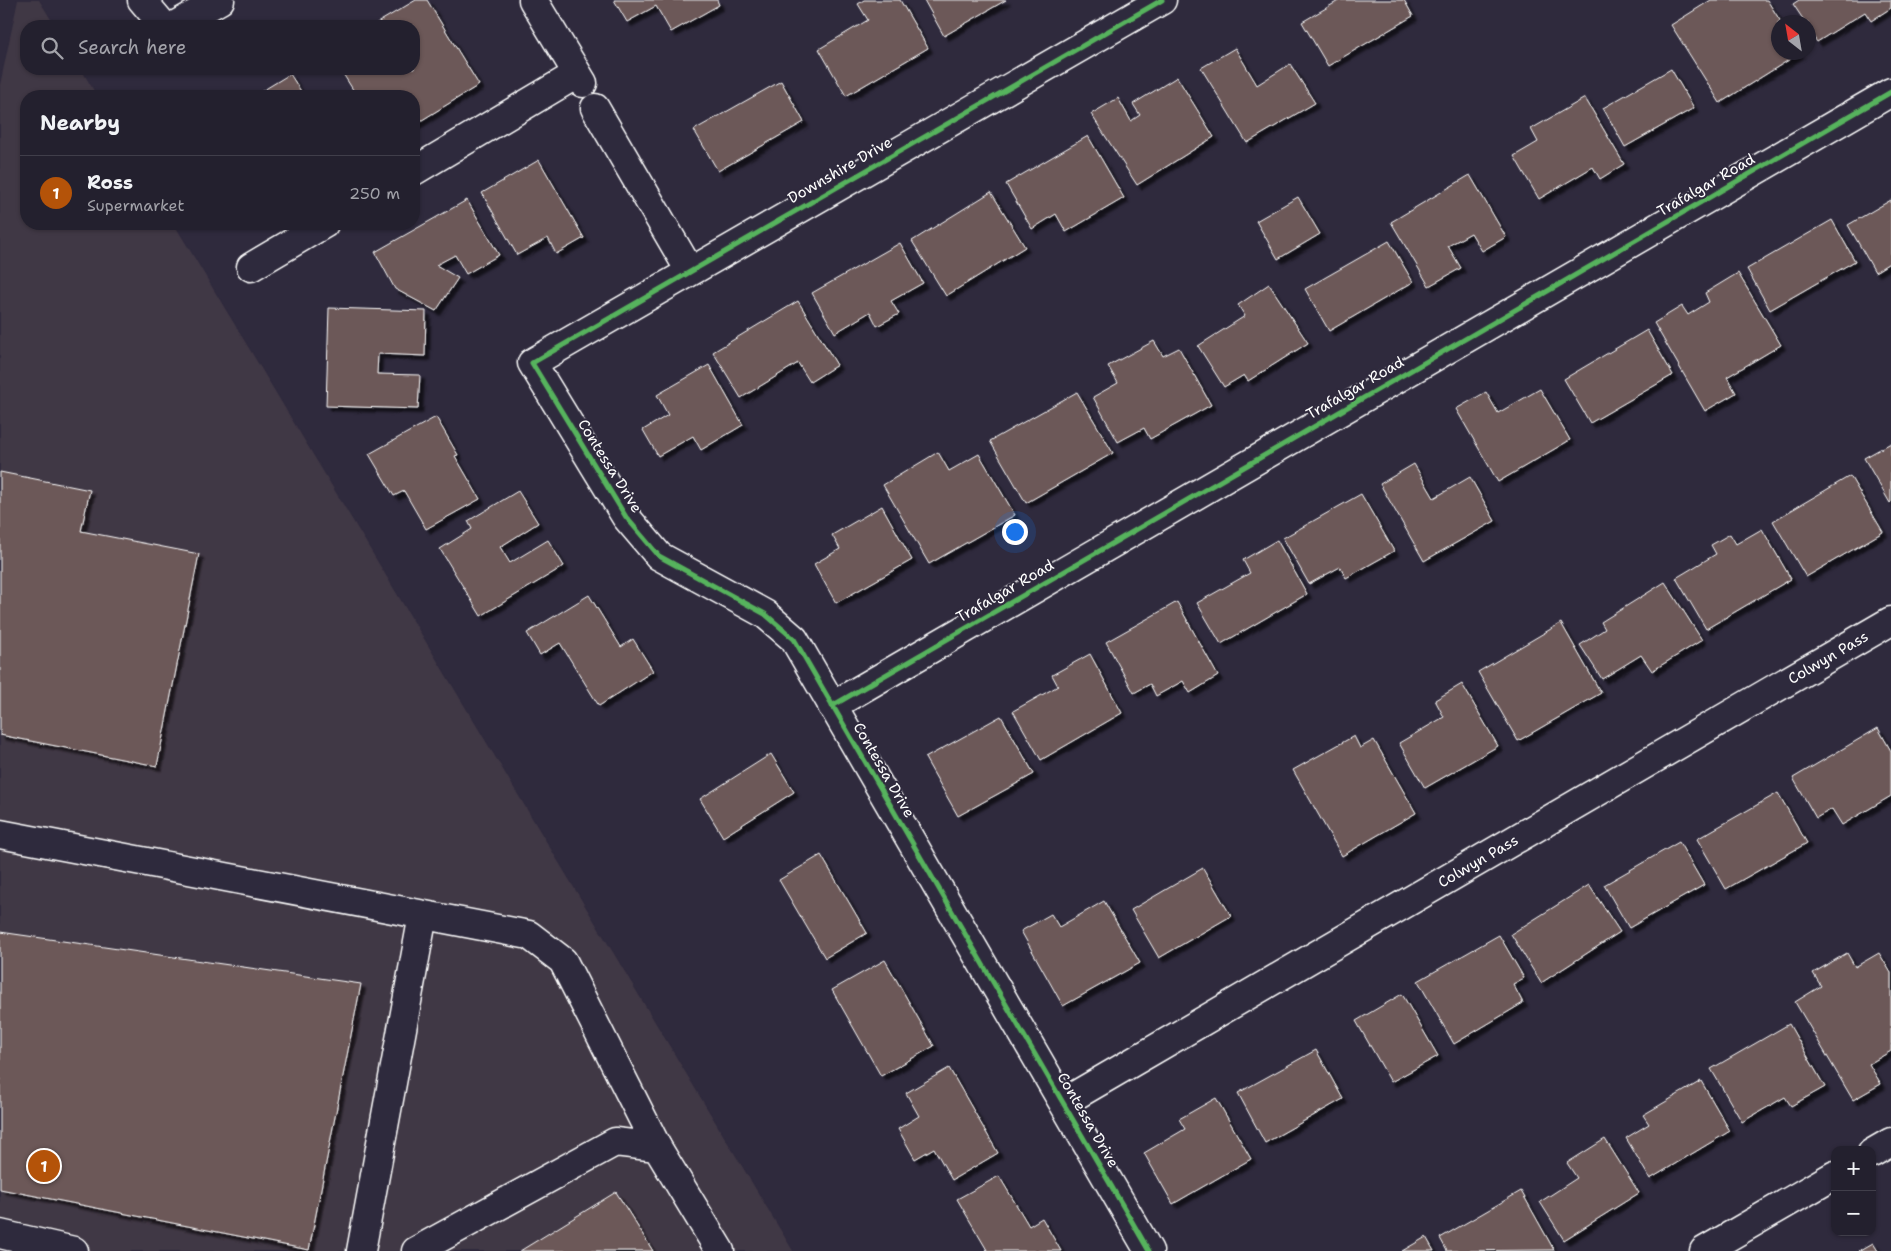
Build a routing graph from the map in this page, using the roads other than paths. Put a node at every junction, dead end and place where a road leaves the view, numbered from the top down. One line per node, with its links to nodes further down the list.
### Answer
1 (142, 0): 5 (street)
2 (220, 0): 6 (street)
3 (533, 0): 9 (street)
4 (1162, 0): 12 (street, Downshire Drive)
5 (159, 20)
6 (185, 20)
7 (1891, 92): 15 (street, Trafalgar Road)
8 (595, 108): 12 (street)
9 (420, 167)
10 (314, 230): 11 (street)
11 (251, 267)
12 (690, 271): 13 (street, Downshire Drive)
13 (532, 363): 15 (street, Contessa Drive)
14 (1891, 621): 18 (street, Colwyn Pass)
15 (832, 706): 18 (street, Contessa Drive)
16 (0, 834): 17 (street)
17 (423, 915): 20 (street); 25 (street)
18 (1064, 1102): 28 (street, Contessa Drive)
19 (1891, 1142): 21 (street)
20 (657, 1147): 26 (street); 27 (street)
21 (1876, 1151)
22 (1831, 1177): 29 (street)
23 (0, 1234): 24 (street)
24 (74, 1251)
25 (361, 1251)
26 (416, 1251)
27 (720, 1251)
28 (1149, 1251)
29 (1704, 1251)

